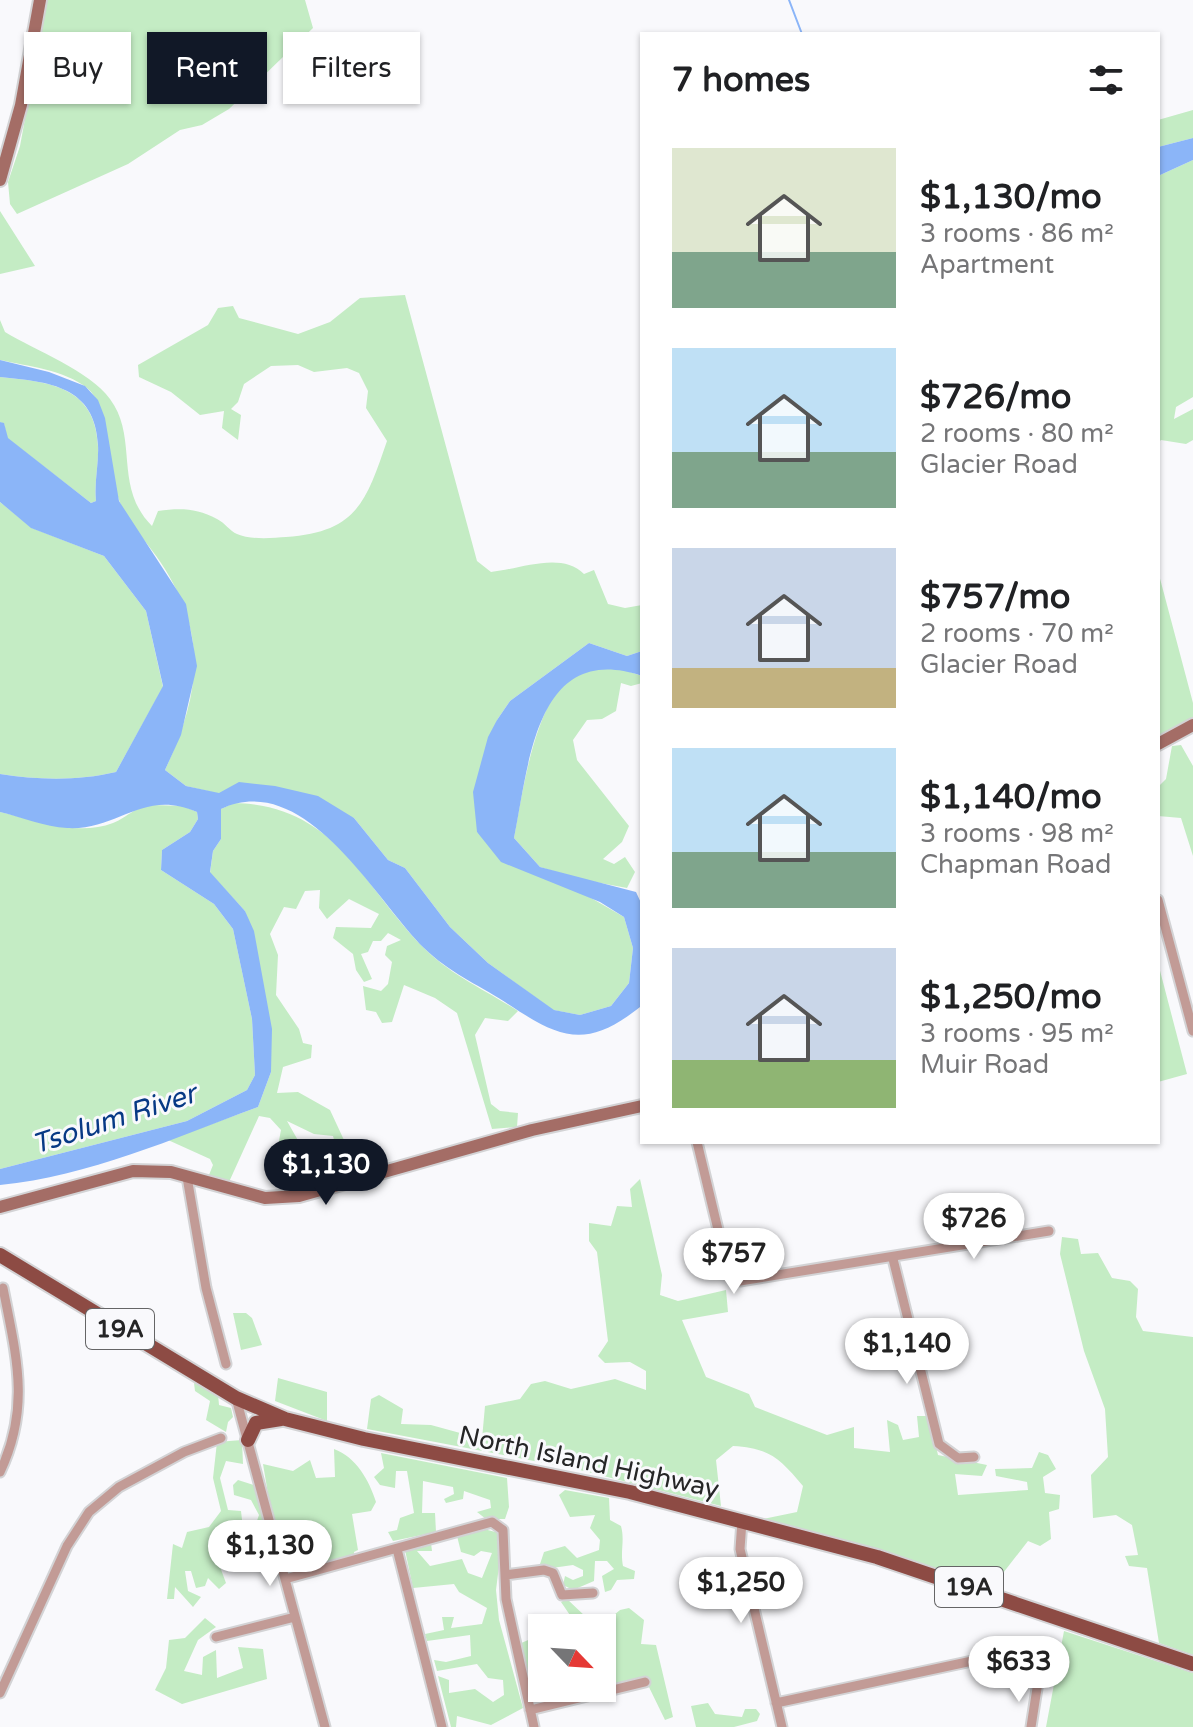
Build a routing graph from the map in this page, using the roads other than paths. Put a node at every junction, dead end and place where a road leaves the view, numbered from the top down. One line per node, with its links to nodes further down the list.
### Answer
1 (40, 0): 2 (main road)
2 (0, 180)
3 (1193, 725): 4 (main road)
4 (1160, 743)
5 (1160, 907): 6 (street)
6 (1193, 1031)
7 (640, 1106): 9 (main road)
8 (697, 1144): 13 (street)
9 (187, 1177): 10 (main road); 15 (street)
10 (0, 1207)
11 (1049, 1231): 13 (street)
12 (1, 1256): 16 (main road, North Island Highway / 19A)
13 (893, 1259): 20 (street)
14 (3, 1288): 21 (street)
15 (226, 1364)
16 (236, 1398): 17 (main road, North Island Highway / 19A); 19 (street)
17 (285, 1419): 19 (main road); 22 (main road, North Island Highway / 19A)
18 (221, 1438): 31 (street)
19 (248, 1440): 25 (street)
20 (974, 1457)
21 (0, 1472)
22 (742, 1521): 29 (main road, North Island Highway / 19A); 32 (street)
23 (397, 1549): 24 (street); 25 (street); 35 (street)
24 (505, 1575): 26 (street); 33 (street)
25 (285, 1579): 27 (street)
26 (593, 1593)
27 (295, 1617): 28 (street); 34 (street)
28 (216, 1637)
29 (1193, 1664)
30 (645, 1682): 33 (street)
31 (0, 1693)
32 (776, 1703): 37 (street); 38 (street)
33 (530, 1710): 36 (street)
34 (325, 1727)
35 (442, 1727)
36 (534, 1727)
37 (782, 1727)
38 (1031, 1727)

